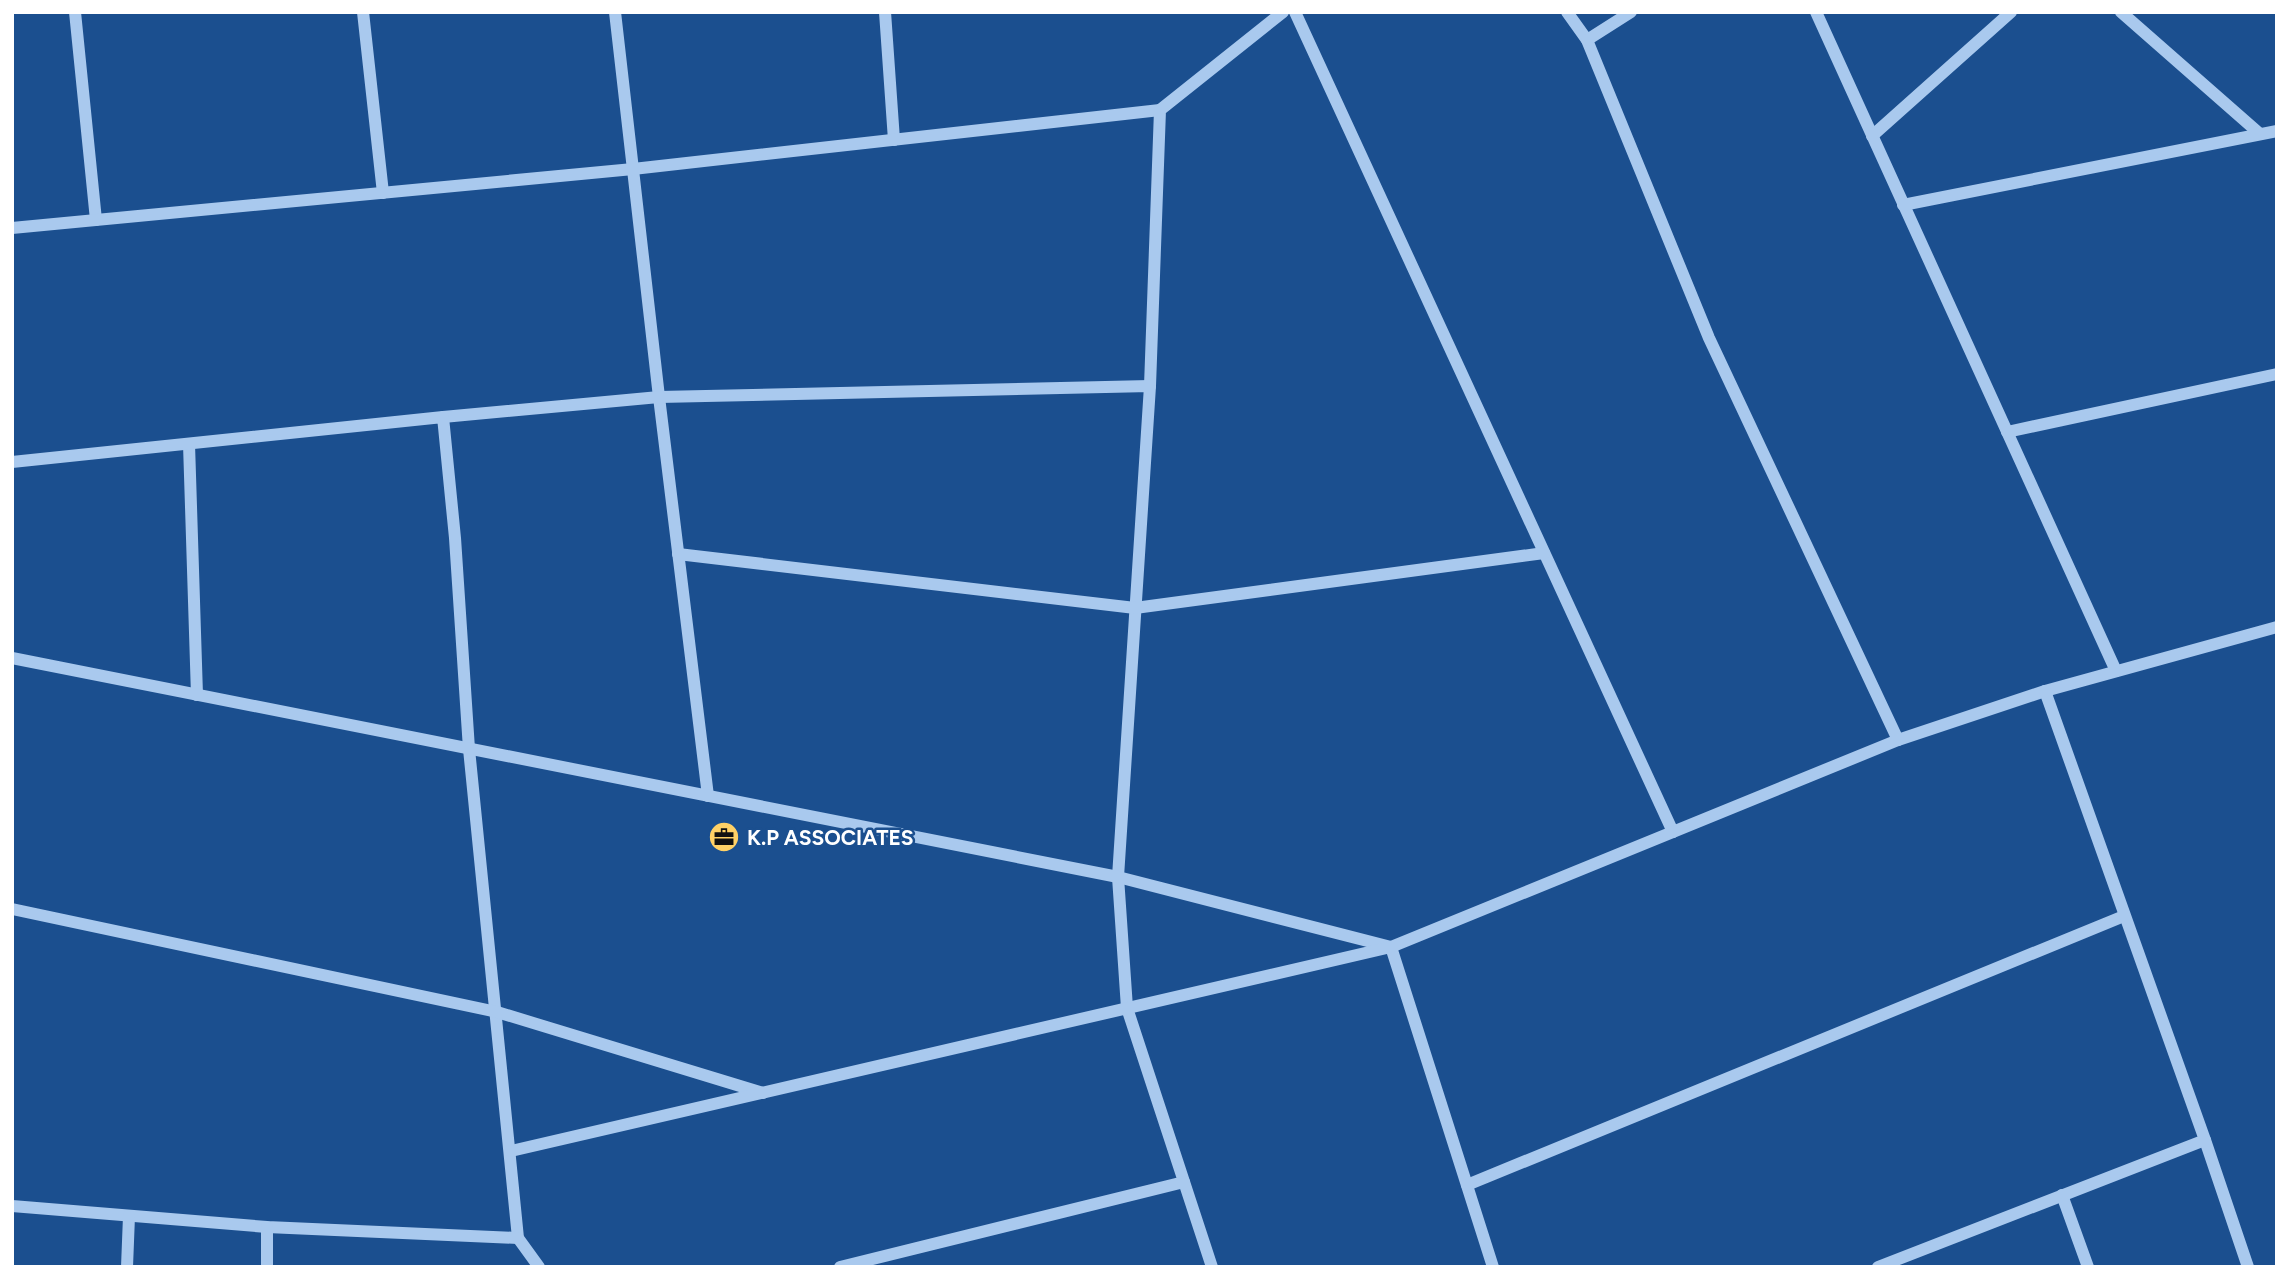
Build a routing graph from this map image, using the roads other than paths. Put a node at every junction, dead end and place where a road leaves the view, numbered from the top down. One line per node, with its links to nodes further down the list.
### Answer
1 (75, 12): 21 (street)
2 (363, 12): 19 (street)
3 (615, 12): 18 (street)
4 (885, 12): 17 (street)
5 (1283, 12): 13 (street)
6 (1295, 12): 30 (street)
7 (1567, 12): 12 (street)
8 (1631, 12): 12 (street)
9 (1816, 12): 16 (street)
10 (2011, 12): 16 (street)
11 (2121, 12): 15 (street)
12 (1587, 40): 38 (street)
13 (1160, 110): 17 (street); 24 (street)
14 (2277, 131): 15 (street)
15 (2260, 134): 20 (street)
16 (1872, 136): 20 (street)
17 (894, 140): 18 (street)
18 (633, 169): 19 (street); 25 (street)
19 (383, 193): 21 (street)
20 (1903, 205): 27 (street)
21 (96, 220): 22 (street)
22 (12, 228)
23 (2277, 374): 27 (street)
24 (1150, 386): 25 (street); 32 (street)
25 (659, 397): 26 (street); 31 (street)
26 (443, 417): 28 (street); 39 (street)
27 (2007, 432): 35 (street)
28 (189, 444): 29 (street); 37 (street)
29 (12, 462)
30 (1544, 553): 32 (street); 41 (street)
31 (678, 554): 32 (street); 40 (street)
32 (1135, 608): 42 (street)
33 (2277, 627): 35 (street)
34 (12, 658): 37 (street)
35 (2116, 671): 36 (street)
36 (2045, 691): 38 (street); 44 (street)
37 (197, 695): 39 (street)
38 (1898, 740): 41 (street)
39 (469, 749): 40 (street); 47 (street)
40 (708, 796): 42 (street)
41 (1673, 832): 45 (street)
42 (1118, 877): 45 (street); 46 (street)
43 (12, 909): 47 (street)
44 (2123, 916): 49 (street); 52 (street)
45 (1391, 947): 46 (street); 52 (street)
46 (1127, 1008): 48 (street); 51 (street)
47 (496, 1012): 48 (street); 50 (street)
48 (763, 1093): 50 (street)
49 (2205, 1140): 53 (street); 66 (street)
50 (511, 1152): 57 (street)
51 (1184, 1182): 61 (street); 62 (street)
52 (1467, 1185): 63 (street)
53 (2062, 1195): 64 (street); 65 (street)
54 (12, 1206): 55 (street)
55 (129, 1216): 56 (street); 58 (street)
56 (267, 1227): 57 (street); 59 (street)
57 (518, 1238): 60 (street)
58 (127, 1267)
59 (267, 1267)
60 (539, 1267)
61 (840, 1267)
62 (1212, 1267)
63 (1493, 1267)
64 (1878, 1267)
65 (2088, 1267)
66 (2248, 1267)

